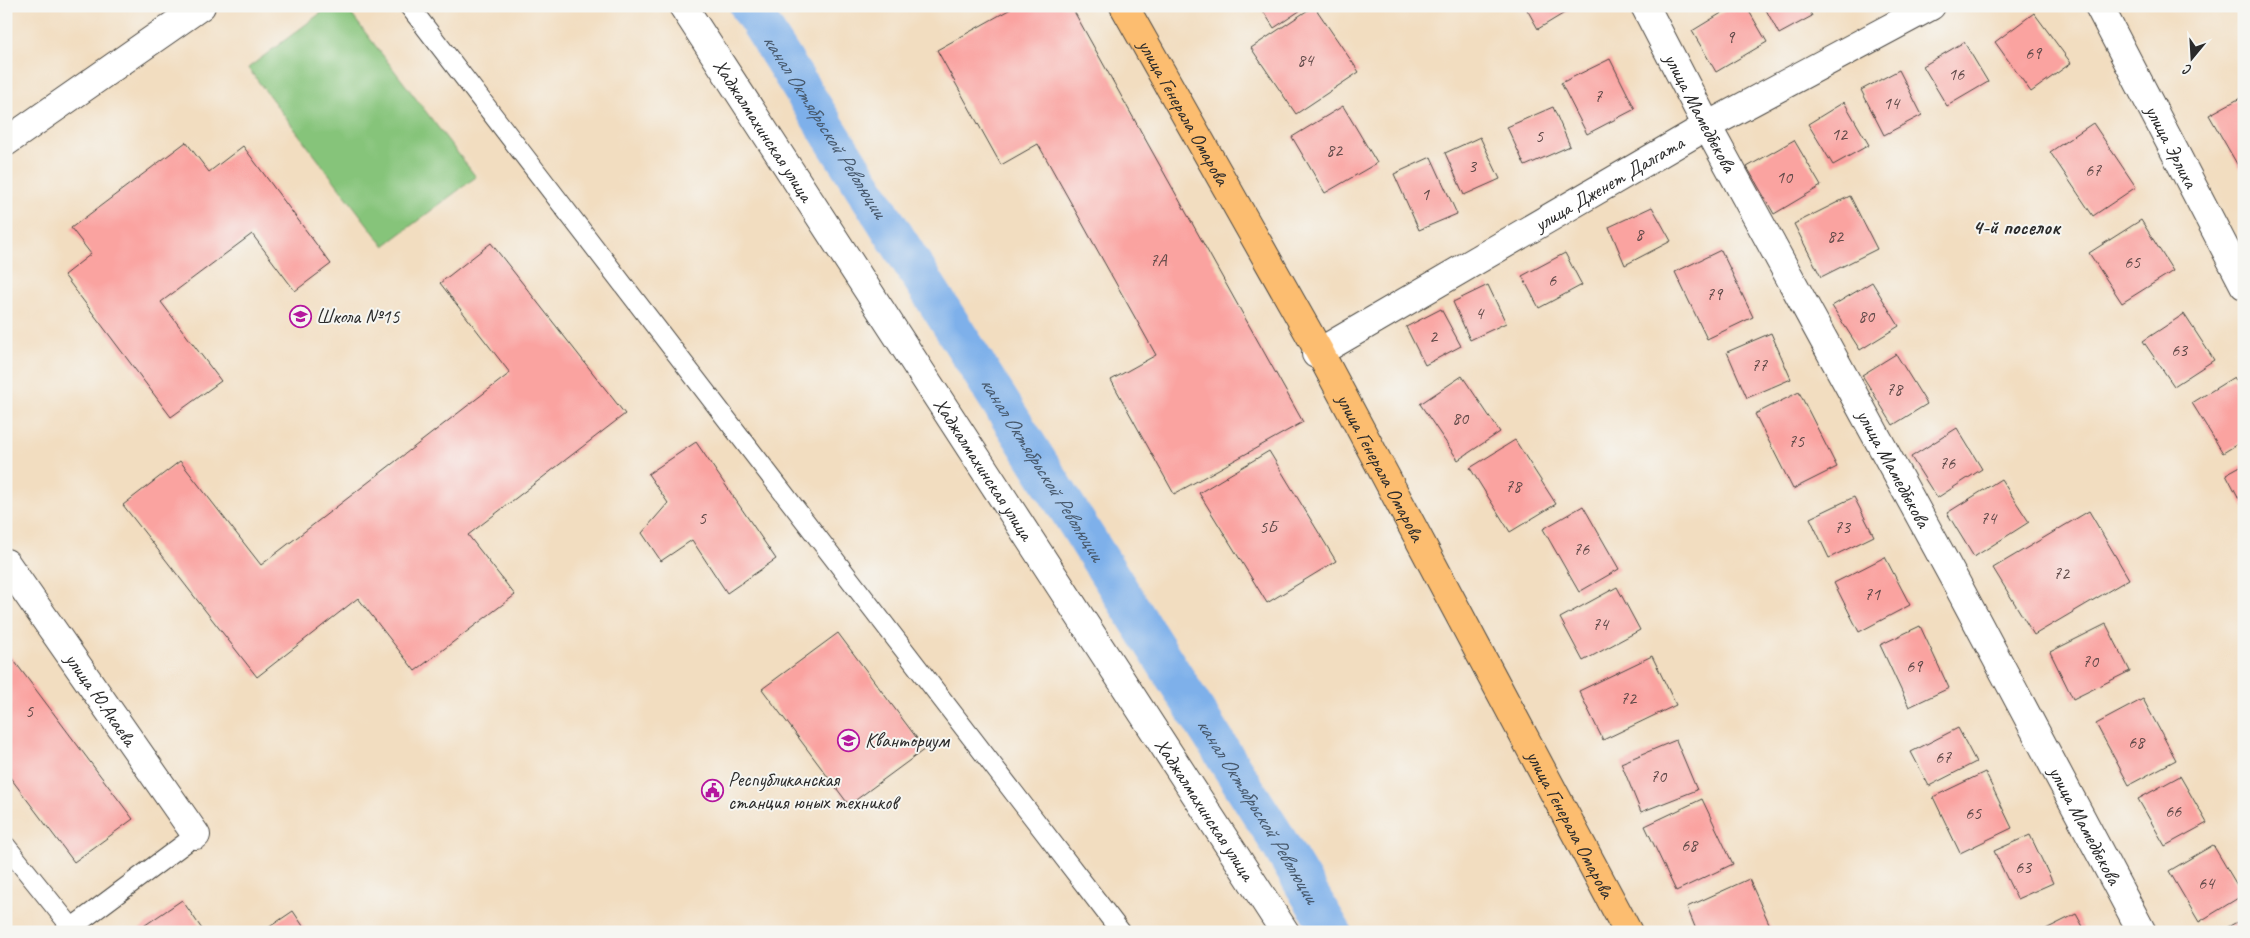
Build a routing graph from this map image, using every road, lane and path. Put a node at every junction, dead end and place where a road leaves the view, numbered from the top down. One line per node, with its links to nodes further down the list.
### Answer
1 (202, 6): 10 (street)
2 (409, 6): 17 (lane)
3 (683, 6): 18 (street, Хаджалмахинская улица)
4 (1118, 6): 12 (main road, улица Генерала Омарова)
5 (1124, 6): 12 (main road, улица Генерала Омарова)
6 (1645, 6): 9 (street, улица Мамедбекова)
7 (1931, 6): 9 (street, улица Дженет Далгата)
8 (2099, 6): 11 (street, улица Эрлиха)
9 (1707, 126): 12 (street, улица Дженет Далгата); 21 (street, улица Мамедбекова)
10 (6, 142)
11 (2244, 285)
12 (1318, 354): 19 (main road, улица Генерала Омарова); 20 (main road, улица Генерала Омарова)
13 (6, 563): 14 (street, улица Ю.Акаева)
14 (196, 835): 16 (lane)
15 (6, 846): 16 (lane)
16 (69, 930)
17 (1121, 932)
18 (1285, 932)
19 (1620, 932)
20 (1628, 932)
21 (2142, 932)

